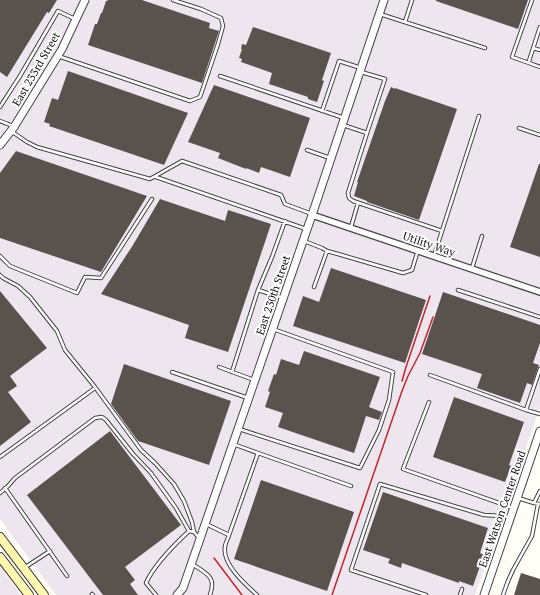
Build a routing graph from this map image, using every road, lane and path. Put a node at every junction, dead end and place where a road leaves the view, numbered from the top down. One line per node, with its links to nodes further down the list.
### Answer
1 (85, 0): 7 (street, East 233rd Street)
2 (173, 0): 14 (lane)
3 (384, 0): 6 (street, East 230th Street)
4 (412, 0): 8 (lane)
5 (532, 0): 15 (lane)
6 (379, 14): 8 (lane); 17 (street, East 230th Street)
7 (76, 19): 14 (street, East 233rd Street); 19 (lane)
8 (405, 22): 11 (lane)
9 (540, 27): 10 (lane)
10 (539, 33): 12 (lane)
11 (485, 48)
12 (533, 48): 13 (lane); 15 (lane)
13 (540, 50)
14 (58, 56): 25 (street, East 233rd Street)
15 (529, 63): 16 (lane)
16 (540, 67)
17 (361, 70): 20 (lane); 23 (street, East 230th Street); 26 (lane)
18 (220, 76): 20 (lane)
19 (0, 107)
20 (322, 111): 23 (lane)
21 (479, 116): 38 (lane)
22 (0, 121): 25 (lane)
23 (343, 122): 26 (lane); 30 (street, East 230th Street)
24 (519, 128): 27 (lane)
25 (12, 129): 28 (street, East 233rd Street); 31 (lane)
26 (367, 133): 33 (lane)
27 (540, 135)
28 (0, 145)
29 (307, 150): 30 (lane)
30 (331, 159): 34 (street, East 230th Street)
31 (155, 176): 34 (lane); 35 (lane)
32 (152, 199): 43 (lane)
33 (358, 203): 36 (lane); 38 (lane)
34 (312, 215): 36 (street, Utility Way); 37 (street, East 230th Street)
35 (285, 221): 37 (lane); 48 (lane)
36 (350, 227): 41 (street, Utility Way)
37 (307, 230): 40 (street, East 230th Street)
38 (442, 231): 44 (lane)
39 (482, 236): 45 (lane)
40 (303, 241): 42 (lane); 51 (street, East 230th Street)
41 (418, 250): 42 (lane); 44 (street, Utility Way)
42 (326, 251): 47 (lane)
43 (0, 256)
44 (434, 256): 45 (street, Utility Way)
45 (472, 268): 50 (street, Utility Way)
46 (0, 275): 60 (lane)
47 (314, 286)
48 (258, 290): 51 (lane); 57 (lane)
49 (458, 290): 52 (lane)
50 (540, 292)
51 (283, 298): 53 (street, East 230th Street)
52 (540, 318)
53 (273, 329): 59 (street, East 230th Street); 65 (lane)
54 (219, 367): 57 (lane)
55 (540, 369): 63 (lane)
56 (172, 372): 61 (lane)
57 (232, 372): 59 (lane)
58 (430, 375): 63 (lane)
59 (255, 380): 61 (street, East 230th Street)
60 (95, 388): 70 (lane); 82 (lane)
61 (249, 398): 65 (street, East 230th Street)
62 (429, 402): 78 (lane)
63 (526, 410): 64 (lane)
64 (540, 414)
65 (238, 428): 68 (street, East 230th Street)
66 (540, 431): 67 (street, East Watson Center Road)
67 (538, 442): 75 (street, East Watson Center Road)
68 (233, 444): 69 (lane); 80 (street, East 230th Street)
69 (258, 453): 71 (lane); 83 (lane)
70 (0, 457)
71 (351, 486)
72 (5, 488): 74 (lane); 81 (lane); 86 (lane)
73 (540, 492): 76 (lane)
74 (0, 493)
75 (517, 498): 76 (lane); 78 (street, East Watson Center Road)
76 (534, 503): 77 (lane)
77 (539, 504): 101 (lane)
78 (514, 508): 79 (street, East Watson Center Road)
79 (510, 518): 98 (lane); 100 (street, East Watson Center Road)
80 (205, 524): 83 (lane); 85 (street, East 230th Street)
81 (189, 530): 82 (lane); 94 (lane)
82 (194, 532): 85 (lane)
83 (229, 535): 97 (lane)
84 (0, 537): 89 (main road)
85 (200, 538): 88 (street, East 230th Street)
86 (50, 551): 89 (lane); 90 (lane)
87 (0, 557): 92 (main road)
88 (191, 564): 95 (street, East 230th Street); 96 (lane)
89 (24, 569): 93 (main road)
90 (67, 576)
91 (462, 589): 99 (lane)
92 (29, 595)
93 (44, 595)
94 (156, 595)
95 (177, 595)
96 (210, 595)
97 (257, 595)
98 (426, 595)
99 (460, 595)
100 (484, 595)
101 (503, 595)

